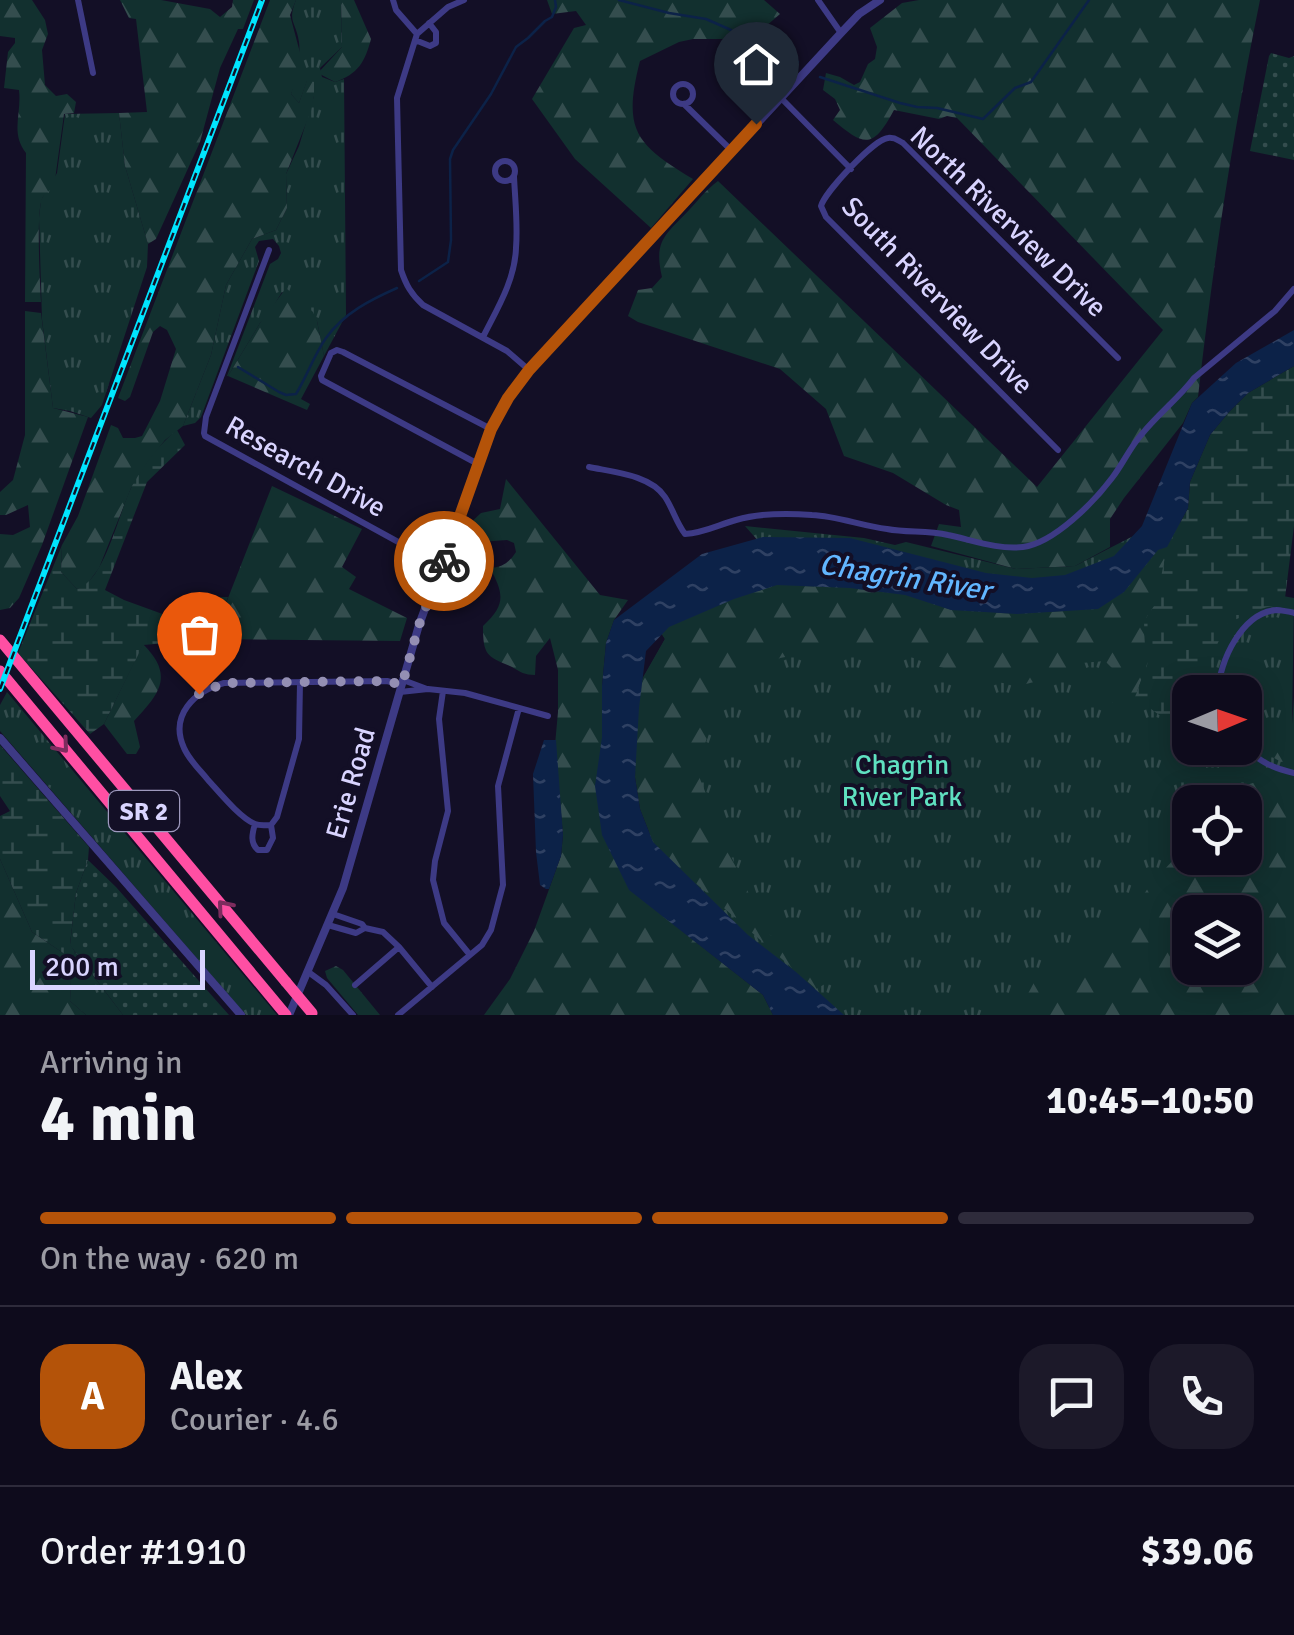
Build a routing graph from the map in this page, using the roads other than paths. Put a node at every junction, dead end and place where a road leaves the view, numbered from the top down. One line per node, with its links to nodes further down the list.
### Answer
1 (78, 0): 9 (street)
2 (393, 0): 8 (street)
3 (464, 0): 6 (street)
4 (818, 0): 7 (street)
5 (880, 0): 7 (street, Erie Road)
6 (429, 22): 8 (street); 8 (street)
7 (841, 33): 10 (street, Erie Road)
8 (416, 37): 17 (street)
9 (93, 74)
10 (781, 98): 12 (street, Erie Road); 13 (street)
11 (684, 104): 12 (street)
12 (732, 151): 19 (street, Erie Road)
13 (852, 168): 18 (street, North Riverview Drive); 21 (street, South Riverview Drive)
14 (514, 176): 17 (street)
15 (269, 250): 24 (street, Research Drive)
16 (1294, 288): 23 (street)
17 (482, 337): 19 (street)
18 (1118, 358)
19 (529, 370): 20 (street, Erie Road)
20 (491, 429): 22 (street, Erie Road); 22 (street)
21 (1058, 450)
22 (478, 464): 24 (street, Erie Road)
23 (590, 467)
24 (442, 566): 30 (street, Erie Road)
25 (1294, 613): 28 (street)
26 (0, 640): 47 (highway, SR 2, one-way to 26, bridge)
27 (0, 671): 49 (highway, SR 2, one-way to 49)
28 (1219, 675)
29 (300, 682): 30 (street); 37 (street); 38 (street)
30 (402, 686): 31 (street); 39 (street, Erie Road)
31 (444, 691): 32 (street); 43 (street)
32 (519, 708): 33 (street); 43 (street)
33 (548, 716)
34 (0, 738): 48 (street)
35 (1262, 762): 36 (street)
36 (1294, 774)
37 (255, 824): 38 (street); 38 (street)
38 (271, 825)
39 (333, 914): 40 (street, Erie Road); 41 (street)
40 (328, 924): 41 (street); 44 (street, Erie Road)
41 (365, 928): 42 (street)
42 (400, 947): 45 (street); 46 (street)
43 (470, 955): 46 (street)
44 (307, 971): 49 (street, Erie Road); 50 (street)
45 (355, 984)
46 (432, 987): 51 (street)
47 (313, 1014)
48 (241, 1015)
49 (288, 1015)
50 (353, 1015)
51 (398, 1015)

